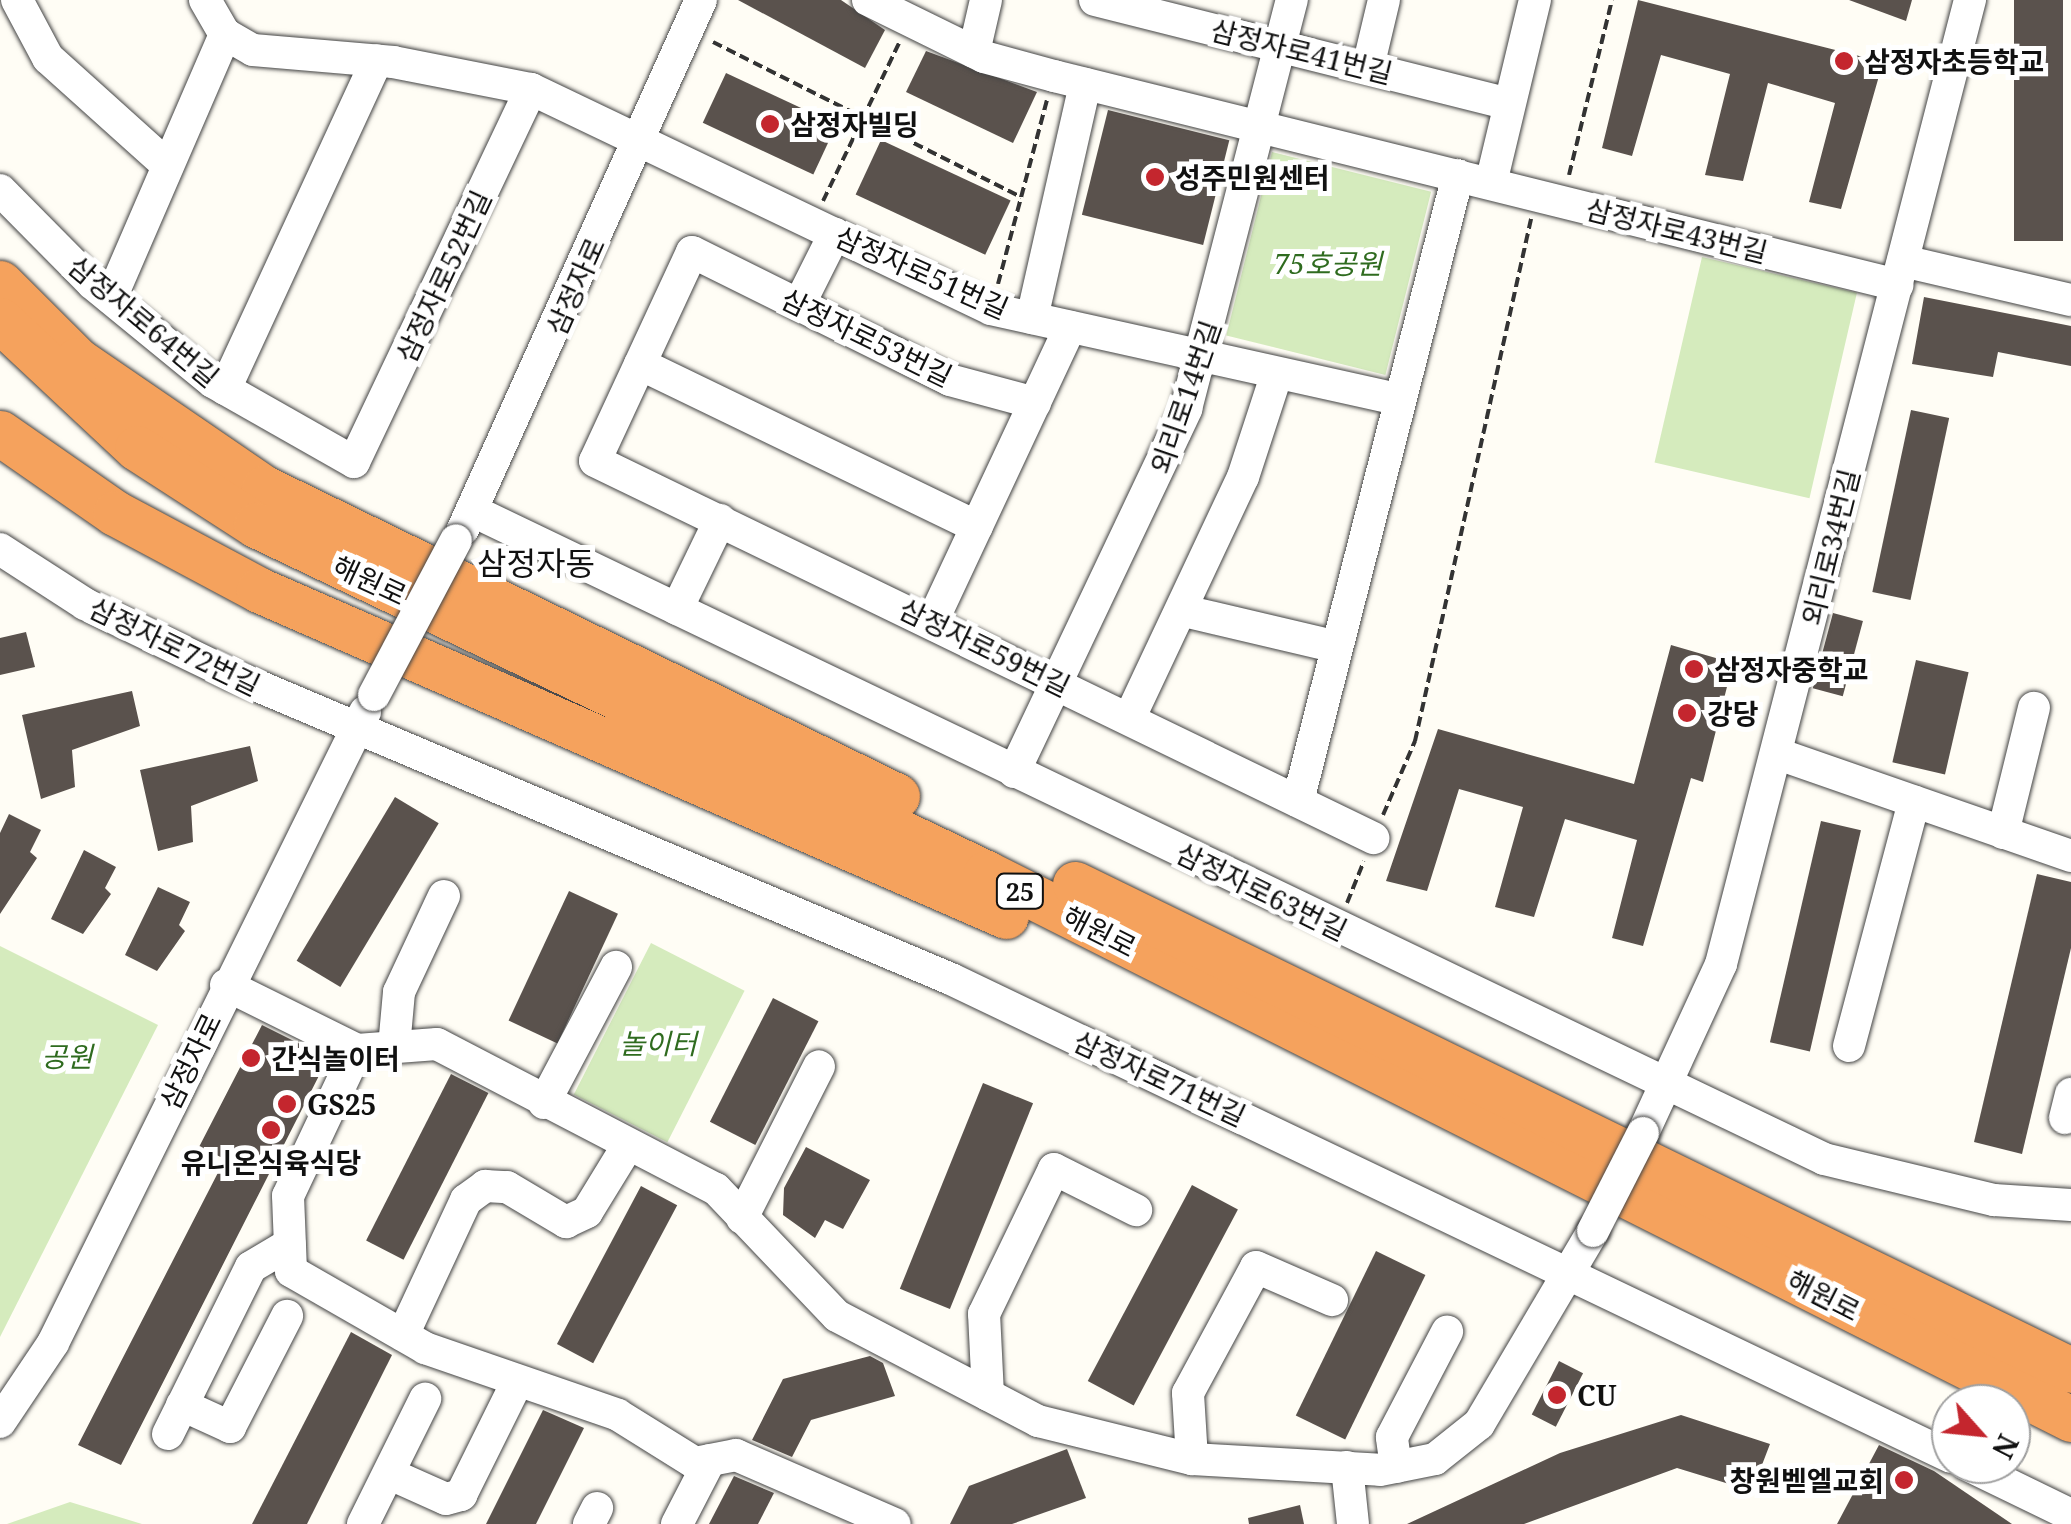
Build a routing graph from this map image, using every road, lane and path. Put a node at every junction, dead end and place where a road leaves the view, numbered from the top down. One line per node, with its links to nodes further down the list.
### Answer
1 (17, 0): 25 (street)
2 (205, 0): 14 (street)
3 (868, 0): 13 (street, 삼정자로43번길)
4 (986, 0): 16 (street)
5 (1095, 0): 11 (street, 삼정자로41번길)
6 (1292, 0): 15 (street, 외리로14번길)
7 (1384, 0): 18 (street)
8 (1534, 0): 21 (street)
9 (1612, 0): 30 (path)
10 (1970, 0): 32 (street, 외리로34번길)
11 (1134, 4): 15 (street, 삼정자로41번길)
12 (695, 15): 22 (path); 24 (street, 삼정자로)
13 (910, 21): 16 (street, 삼정자로43번길); 22 (path)
14 (225, 34): 17 (street); 25 (street)
15 (1281, 44): 18 (street, 삼정자로41번길); 23 (street, 외리로14번길)
16 (974, 52): 19 (street, 삼정자로43번길)
17 (377, 60): 20 (street); 44 (street)
18 (1368, 67): 21 (street, 삼정자로41번길)
19 (1069, 80): 23 (street, 삼정자로43번길); 29 (path); 38 (street)
20 (531, 89): 24 (street); 49 (street, 삼정자로52번길)
21 (1508, 104): 27 (street)
22 (863, 120): 29 (path); 31 (path)
23 (1262, 126): 26 (street, 삼정자로43번길); 41 (street, 외리로14번길)
24 (641, 140): 31 (street, 삼정자로51번길); 50 (street, 삼정자로)
25 (168, 166): 34 (street)
26 (1458, 175): 27 (street, 삼정자로43번길); 45 (street)
27 (1491, 183): 30 (street, 삼정자로43번길)
28 (0, 190): 34 (street, 삼정자로64번길)
29 (1021, 198): 37 (path)
30 (1549, 198): 32 (street, 삼정자로43번길); 62 (path)
31 (824, 228): 36 (street); 37 (street, 삼정자로51번길)
32 (1900, 273): 35 (street, 삼정자로43번길); 63 (street, 외리로34번길)
33 (0, 283): 90 (highway, 해원로 / 25)
34 (111, 298): 44 (street, 삼정자로64번길)
35 (2071, 300)
36 (799, 305): 42 (street, 삼정자로53번길); 46 (street, 삼정자로53번길)
37 (991, 309): 38 (street, 삼정자로51번길)
38 (1032, 318): 40 (street, 삼정자로51번길)
39 (0, 320): 72 (highway, 해원로 / 25)
40 (1070, 327): 41 (street, 삼정자로51번길); 46 (street)
41 (1202, 356): 43 (street, 삼정자로51번길); 58 (street, 외리로14번길)
42 (640, 364): 48 (street, 삼정자로53번길); 52 (street)
43 (1277, 373): 45 (street, 삼정자로51번길); 55 (street)
44 (226, 389): 49 (street, 삼정자로64번길)
45 (1400, 400): 57 (street)
46 (1035, 403): 52 (street)
47 (0, 434): 72 (highway)
48 (595, 461): 51 (street, 삼정자로59번길)
49 (354, 462)
50 (473, 511): 54 (street, 삼정자로63번길); 61 (street, 삼정자로, bridge)
51 (720, 520): 54 (street); 56 (street, 삼정자로59번길)
52 (977, 527): 56 (street)
53 (0, 549): 61 (street, 삼정자로72번길)
54 (677, 609): 64 (street, 삼정자로63번길)
55 (1184, 610): 57 (street); 60 (street)
56 (932, 622): 58 (street, 삼정자로59번길)
57 (1337, 647): 65 (street)
58 (1058, 682): 60 (street, 삼정자로59번길); 64 (street, 외리로14번길)
59 (2034, 708): 67 (street)
60 (1130, 718): 65 (street, 삼정자로59번길)
61 (356, 731): 73 (street, 삼정자로); 85 (street, 삼정자로71번길)
62 (1415, 741)
63 (1778, 754): 66 (street); 78 (street, 외리로34번길)
64 (1014, 772): 78 (street, 삼정자로63번길)
65 (1298, 800): 68 (street, 삼정자로59번길)
66 (1914, 801): 67 (street); 74 (street)
67 (2003, 832): 69 (street)
68 (1373, 838)
69 (2071, 856)
70 (444, 896): 75 (street)
71 (616, 967): 79 (street)
72 (1204, 983): 94 (highway, 해원로 / 25)
73 (226, 984): 76 (street); 95 (street, 삼정자로)
74 (1850, 1046)
75 (394, 1047): 76 (street, 외리로34번길); 79 (street, 외리로34번길)
76 (357, 1050): 84 (street)
77 (819, 1066): 83 (street)
78 (1667, 1086): 81 (street, 삼정자로63번길); 85 (street, 외리로34번길, bridge)
79 (544, 1103): 80 (street, 외리로34번길)
80 (628, 1144): 83 (street, 외리로34번길); 89 (street)
81 (2071, 1205)
82 (1136, 1210): 92 (street)
83 (742, 1218): 92 (street, 외리로34번길)
84 (290, 1244): 87 (street); 89 (street)
85 (1570, 1272): 96 (street, 삼정자로71번길); 100 (street, 외리로34번길)
86 (1332, 1300): 97 (street)
87 (287, 1316)
88 (1447, 1332): 100 (street)
89 (403, 1335): 91 (street)
90 (2071, 1370)
91 (517, 1382): 98 (street); 101 (street)
92 (988, 1395): 97 (street, 외리로34번길)
93 (426, 1399): 101 (street)
94 (2071, 1419)
95 (0, 1422)
96 (1931, 1447)
97 (1192, 1459): 99 (street, 외리로34번길)
98 (710, 1460): 105 (street); 106 (street)
99 (1347, 1467): 100 (street, 외리로34번길); 107 (street)
100 (1396, 1467)
101 (390, 1474): 104 (street)
102 (2007, 1484): 103 (street)
103 (2071, 1515)
104 (363, 1524)
105 (677, 1524)
106 (895, 1524)
107 (1353, 1524)

